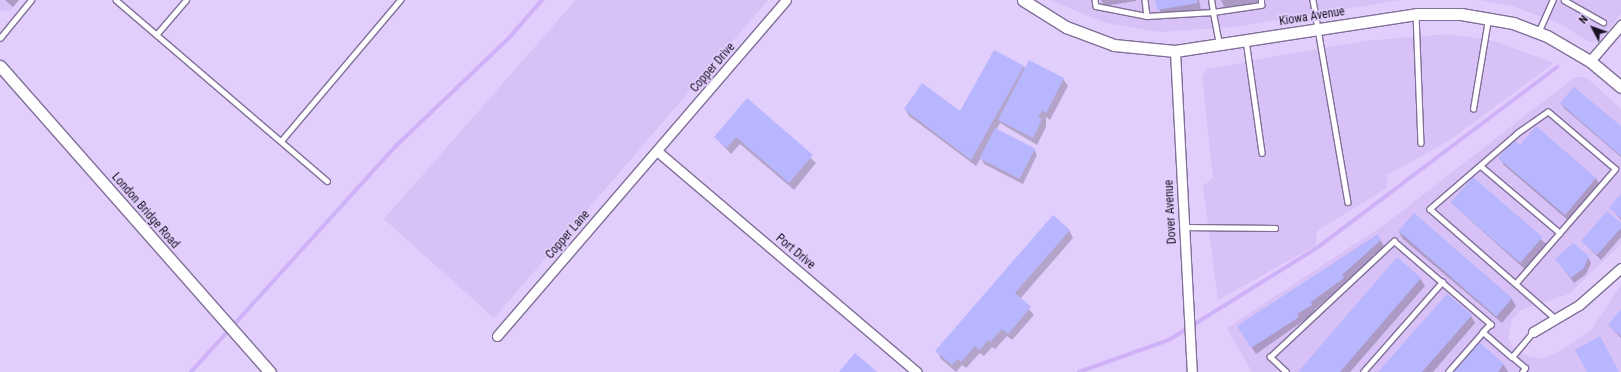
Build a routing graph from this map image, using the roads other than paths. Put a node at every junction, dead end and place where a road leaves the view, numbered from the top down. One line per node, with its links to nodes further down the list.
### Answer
1 (32, 0): 23 (lane)
2 (116, 0): 22 (lane)
3 (186, 0): 22 (lane)
4 (400, 0): 31 (lane)
5 (786, 0): 33 (street, Copper Drive)
6 (1023, 0): 26 (street, Kiowa Avenue)
7 (1095, 0): 16 (lane)
8 (1145, 0): 16 (lane)
9 (1211, 0): 14 (lane)
10 (1261, 0): 14 (lane)
11 (1313, 0): 20 (lane)
12 (1553, 0): 21 (lane)
13 (1564, 0): 18 (lane)
14 (1213, 12): 16 (lane); 25 (lane)
15 (1416, 14): 17 (street, Kiowa Avenue); 20 (street, Kiowa Avenue); 32 (lane)
16 (1147, 16)
17 (1488, 19): 21 (street, Kiowa Avenue); 30 (lane)
18 (1603, 22)
19 (1621, 25): 27 (street)
20 (1320, 29): 24 (street, Kiowa Avenue); 37 (lane)
21 (1538, 33): 27 (street, Kiowa Avenue)
22 (156, 34): 31 (lane)
23 (0, 38)
24 (1246, 40): 25 (street, Kiowa Avenue); 34 (lane)
25 (1219, 44): 26 (street, Kiowa Avenue)
26 (1175, 51): 38 (street, Dover Avenue)
27 (1590, 61): 29 (street, Kiowa Avenue)
28 (0, 66): 49 (street, London Bridge Road)
29 (1621, 87)
30 (1473, 108)
31 (281, 141): 36 (lane)
32 (1421, 143)
33 (657, 151): 47 (street, Copper Lane); 50 (street, Port Drive)
34 (1262, 153)
35 (1482, 167): 40 (lane); 40 (lane); 43 (lane)
36 (328, 181)
37 (1348, 202)
38 (1184, 227): 39 (lane); 51 (street, Dover Avenue)
39 (1275, 228)
40 (1560, 233): 43 (lane)
41 (1621, 268): 44 (street)
42 (1442, 282): 45 (lane); 52 (lane); 53 (lane)
43 (1516, 283): 44 (lane)
44 (1556, 319): 46 (street)
45 (1483, 332): 48 (lane); 54 (lane)
46 (1533, 332): 48 (lane)
47 (497, 336)
48 (1512, 357): 55 (lane)
49 (270, 372)
50 (917, 372)
51 (1192, 372)
52 (1286, 372)
53 (1363, 372)
54 (1448, 372)
55 (1522, 372)

